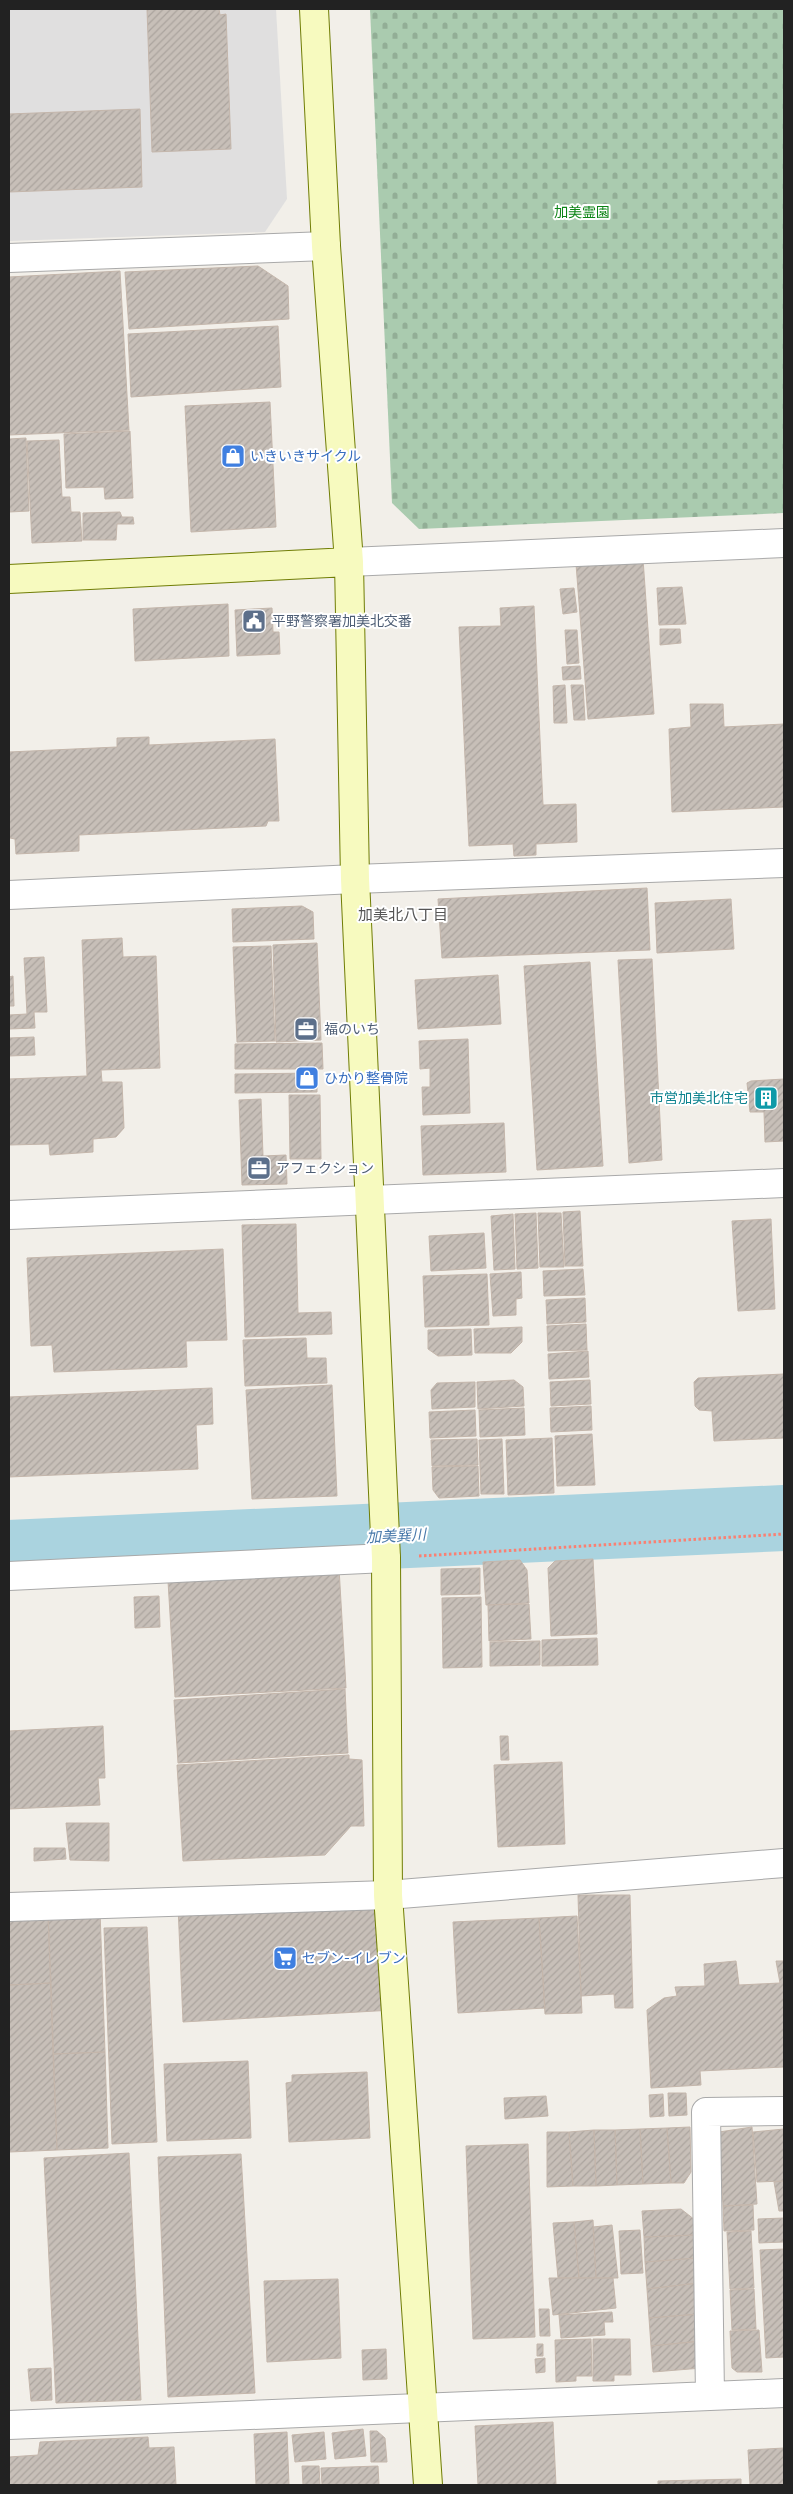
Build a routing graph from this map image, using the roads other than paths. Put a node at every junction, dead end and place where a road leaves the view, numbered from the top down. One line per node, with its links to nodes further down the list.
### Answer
1 (314, 9): 2 (street)
2 (326, 246): 3 (street); 5 (street)
3 (9, 258)
4 (784, 543): 5 (street)
5 (349, 562): 6 (street); 8 (street)
6 (9, 578)
7 (784, 863): 8 (street)
8 (355, 879): 9 (street); 11 (street)
9 (9, 896)
10 (784, 1183): 11 (street)
11 (370, 1199): 12 (street); 13 (street)
12 (9, 1215)
13 (385, 1542): 14 (street); 16 (street)
14 (9, 1576)
15 (784, 1863): 16 (street)
16 (388, 1895): 17 (street); 21 (street)
17 (9, 1907)
18 (784, 2112): 20 (street)
19 (784, 2393): 20 (street)
20 (710, 2396): 21 (street)
21 (425, 2407): 22 (street); 23 (street)
22 (9, 2425)
23 (428, 2485)

